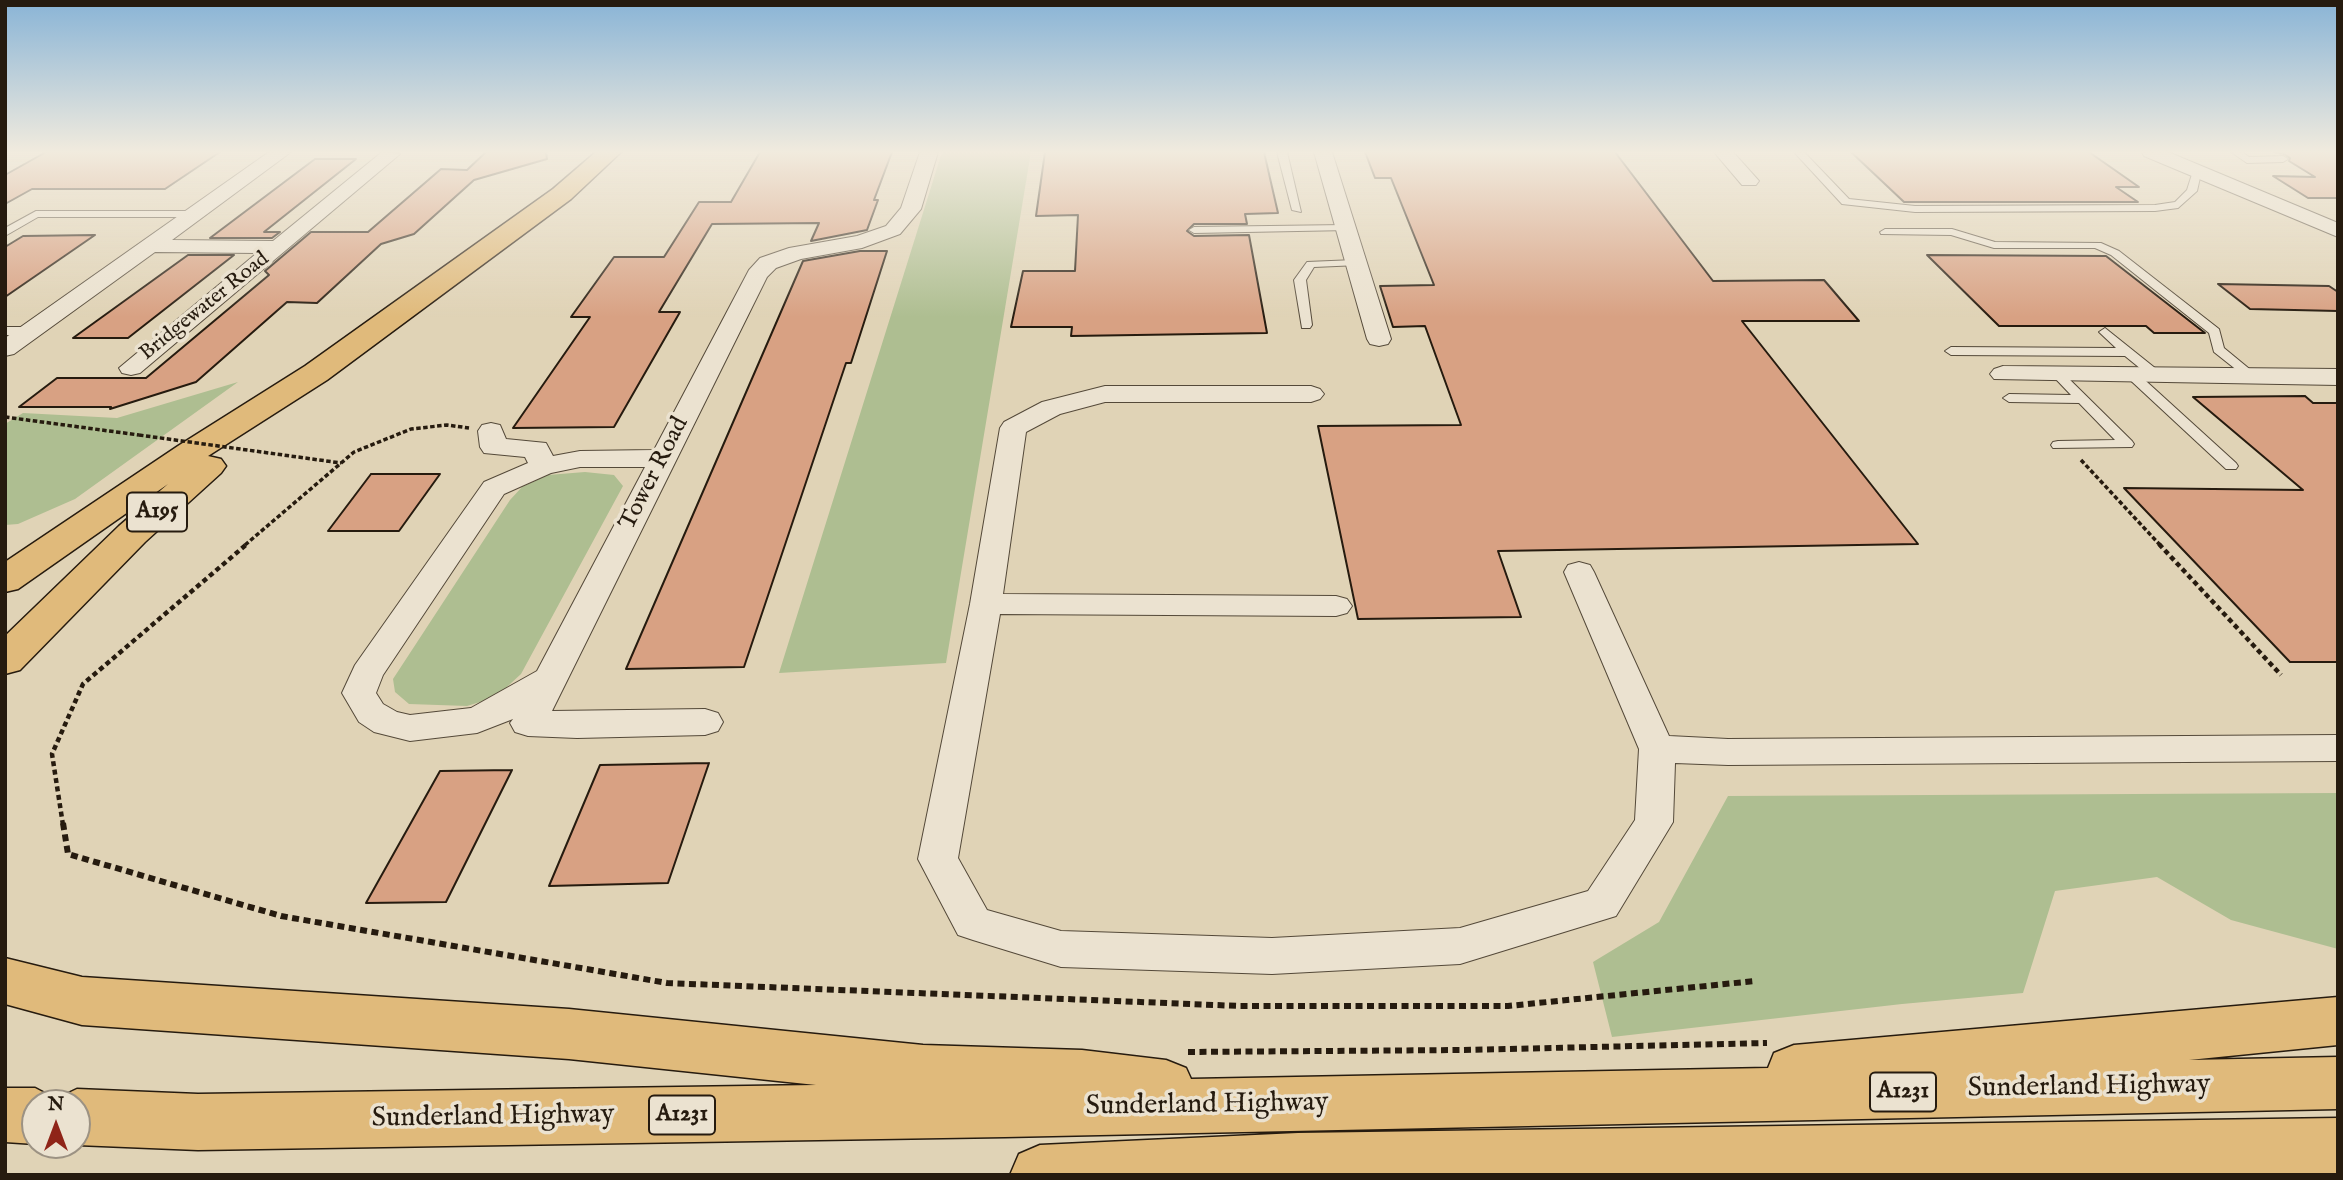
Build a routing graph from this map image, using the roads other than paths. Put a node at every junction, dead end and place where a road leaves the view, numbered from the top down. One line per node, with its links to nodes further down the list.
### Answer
1 (205, 207): 11 (street)
2 (327, 207): 18 (street, Bridgewater Road)
3 (544, 207): 29 (main road, A195)
4 (912, 207): 38 (street, Tower Road)
5 (1296, 207): 10 (lane)
6 (1339, 207): 12 (street)
7 (1896, 207): 8 (lane)
8 (2158, 207)
9 (2279, 207): 14 (street)
10 (1297, 210)
11 (195, 214): 16 (lane); 17 (street)
12 (1345, 228): 13 (lane); 19 (street)
13 (1194, 230)
14 (2338, 231)
15 (1885, 232): 31 (lane)
16 (5, 233)
17 (150, 246): 18 (street, Bridgewater Road); 22 (street)
18 (279, 247): 28 (street, Bridgewater Road)
19 (1356, 263): 20 (lane); 24 (street)
20 (1306, 325)
21 (5, 331): 22 (lane)
22 (33, 331): 25 (street)
23 (2105, 332): 27 (lane)
24 (1379, 339)
25 (5, 349)
26 (1951, 351): 27 (lane)
27 (2138, 367): 30 (street); 31 (street); 40 (lane)
28 (131, 368)
29 (316, 373): 42 (main road, A195); 45 (main road, A195)
30 (2057, 374): 33 (street); 35 (lane)
31 (2252, 376): 32 (street)
32 (2338, 377)
33 (2006, 386): 35 (lane)
34 (1311, 394): 43 (street)
35 (2082, 399): 37 (lane)
36 (491, 431): 39 (street)
37 (2062, 445)
38 (663, 458): 39 (street); 46 (street, Tower Road)
39 (542, 466): 46 (street)
40 (2231, 466)
41 (1579, 572): 49 (street)
42 (5, 580)
43 (985, 604): 44 (street); 49 (street)
44 (1336, 606)
45 (5, 660)
46 (550, 679): 47 (street, Tower Road)
47 (705, 722)
48 (2338, 748): 49 (street)
49 (1657, 749)
50 (5, 981): 54 (main road)
51 (2338, 1021): 53 (main road)
52 (2338, 1083): 53 (main road, Sunderland Highway / A1231)
53 (1468, 1101): 54 (main road, Sunderland Highway / A1231)
54 (1288, 1104): 55 (main road, Sunderland Highway / A1231)
55 (91, 1117)
56 (2338, 1147): 57 (main road)
57 (1486, 1159): 58 (main road); 61 (main road)
58 (1298, 1163): 59 (main road); 60 (main road)
59 (1040, 1175)
60 (1206, 1175)
61 (1684, 1175)

